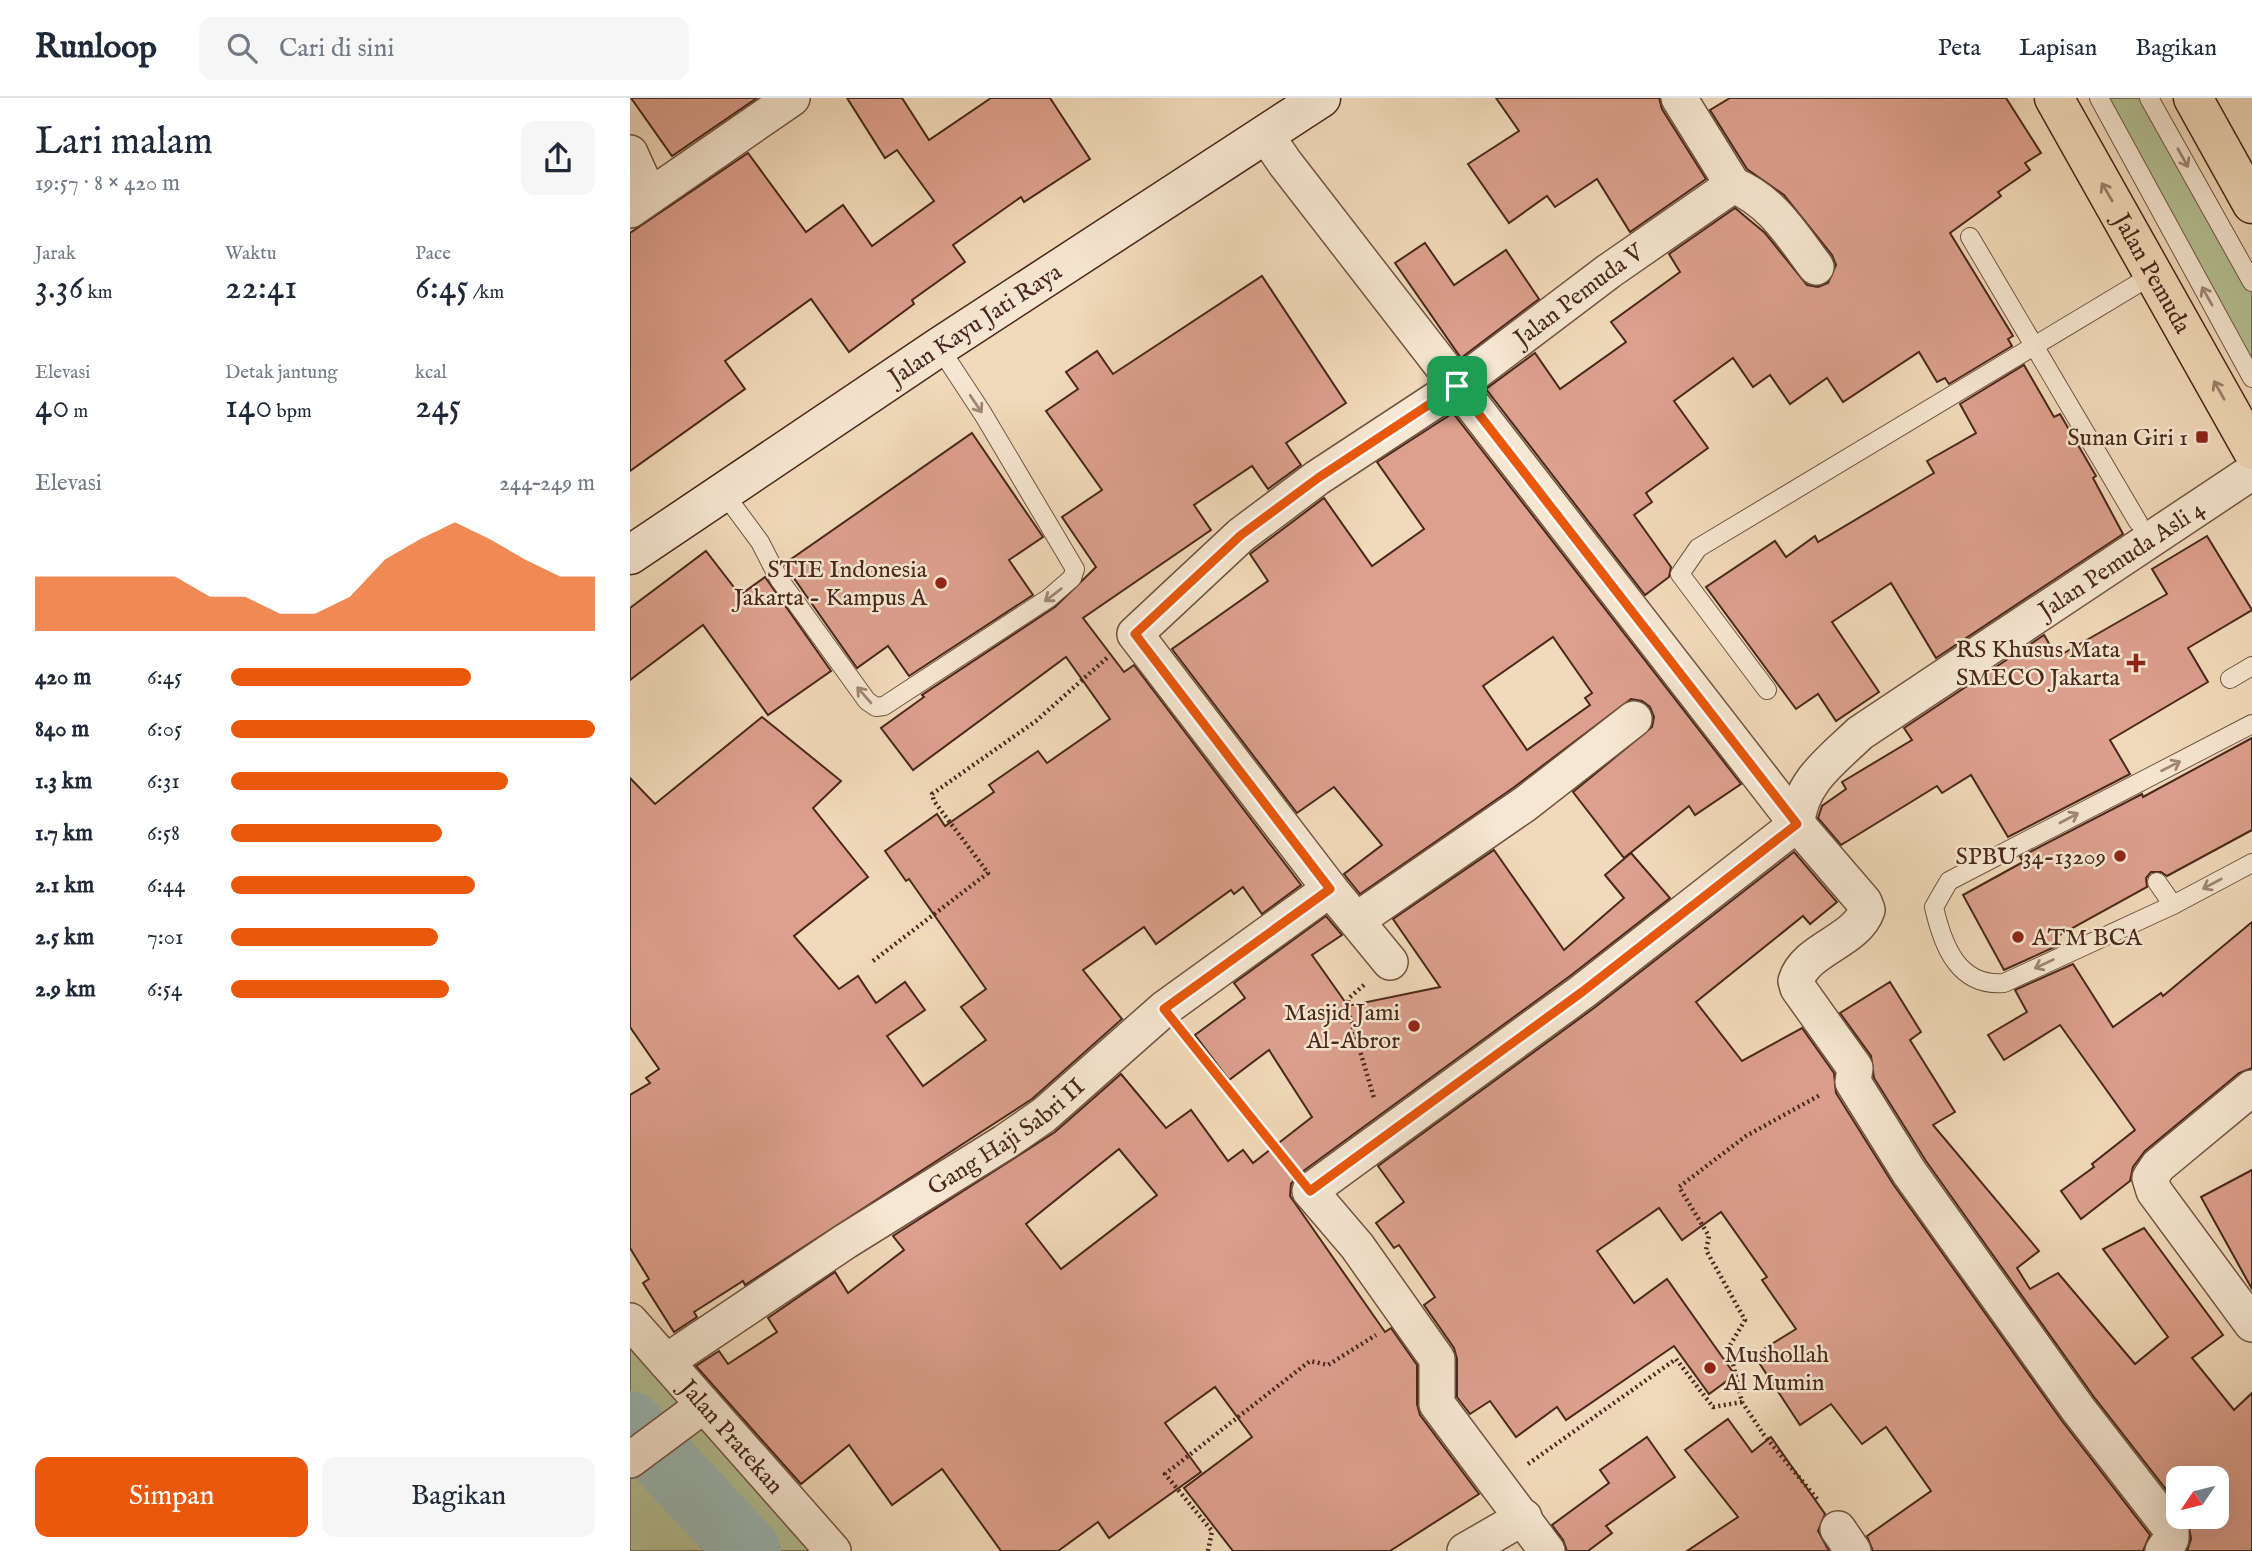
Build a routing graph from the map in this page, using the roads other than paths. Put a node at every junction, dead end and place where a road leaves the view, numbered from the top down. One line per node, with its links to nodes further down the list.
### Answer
1 (792, 98): 11 (street)
2 (1321, 98): 8 (main road, Jalan Kayu Jati Raya)
3 (1679, 98): 10 (street)
4 (2054, 98): 15 (main road, Jalan Pemuda, one-way to 4)
5 (2099, 98): 19 (lane, one-way to 5)
6 (2149, 98): 16 (lane, one-way to 16)
7 (2193, 98): 12 (main road)
8 (1265, 134): 17 (main road, Jalan Kayu Jati Raya); 20 (street)
9 (630, 152): 11 (street)
10 (1733, 185): 14 (street); 20 (street, Jalan Pemuda V)
11 (640, 202)
12 (2252, 204)
13 (1970, 237): 18 (lane)
14 (1816, 267)
15 (2154, 274): 18 (lane); 21 (main road, Jalan Pemuda, one-way to 15)
16 (2252, 282)
17 (939, 347): 23 (main road, Jalan Kayu Jati Raya); 23 (lane, one-way to 23)
18 (2034, 349): 24 (lane); 28 (lane)
19 (2252, 378)
20 (1457, 386): 31 (street); 34 (street, Jalan Pemuda V)
21 (2252, 450)
22 (2252, 472): 31 (street, Jalan Pemuda Asli 4)
23 (723, 492): 25 (main road, Jalan Kayu Jati Raya)
24 (2138, 522)
25 (630, 555)
26 (2252, 666): 27 (lane)
27 (2230, 679)
28 (1767, 690)
29 (1634, 719): 36 (street)
30 (2252, 724): 35 (lane, one-way to 30)
31 (1797, 824): 44 (street); 48 (street)
32 (2252, 863): 35 (lane, one-way to 35)
33 (2157, 882): 35 (lane)
34 (1330, 889): 36 (street); 41 (street, Gang Haji Sabri II)
35 (2172, 905)
36 (1357, 920): 37 (street)
37 (1390, 962)
38 (2252, 1088): 40 (street)
39 (630, 1321): 41 (street, Jalan Pratekan)
40 (2252, 1324)
41 (666, 1362): 42 (street, Jalan Pratekan)
42 (704, 1405): 43 (street); 45 (street, Jalan Pratekan)
43 (630, 1460)
44 (1524, 1517): 46 (street); 47 (street)
45 (834, 1551)
46 (1465, 1551)
47 (1547, 1551)
48 (2163, 1551)

